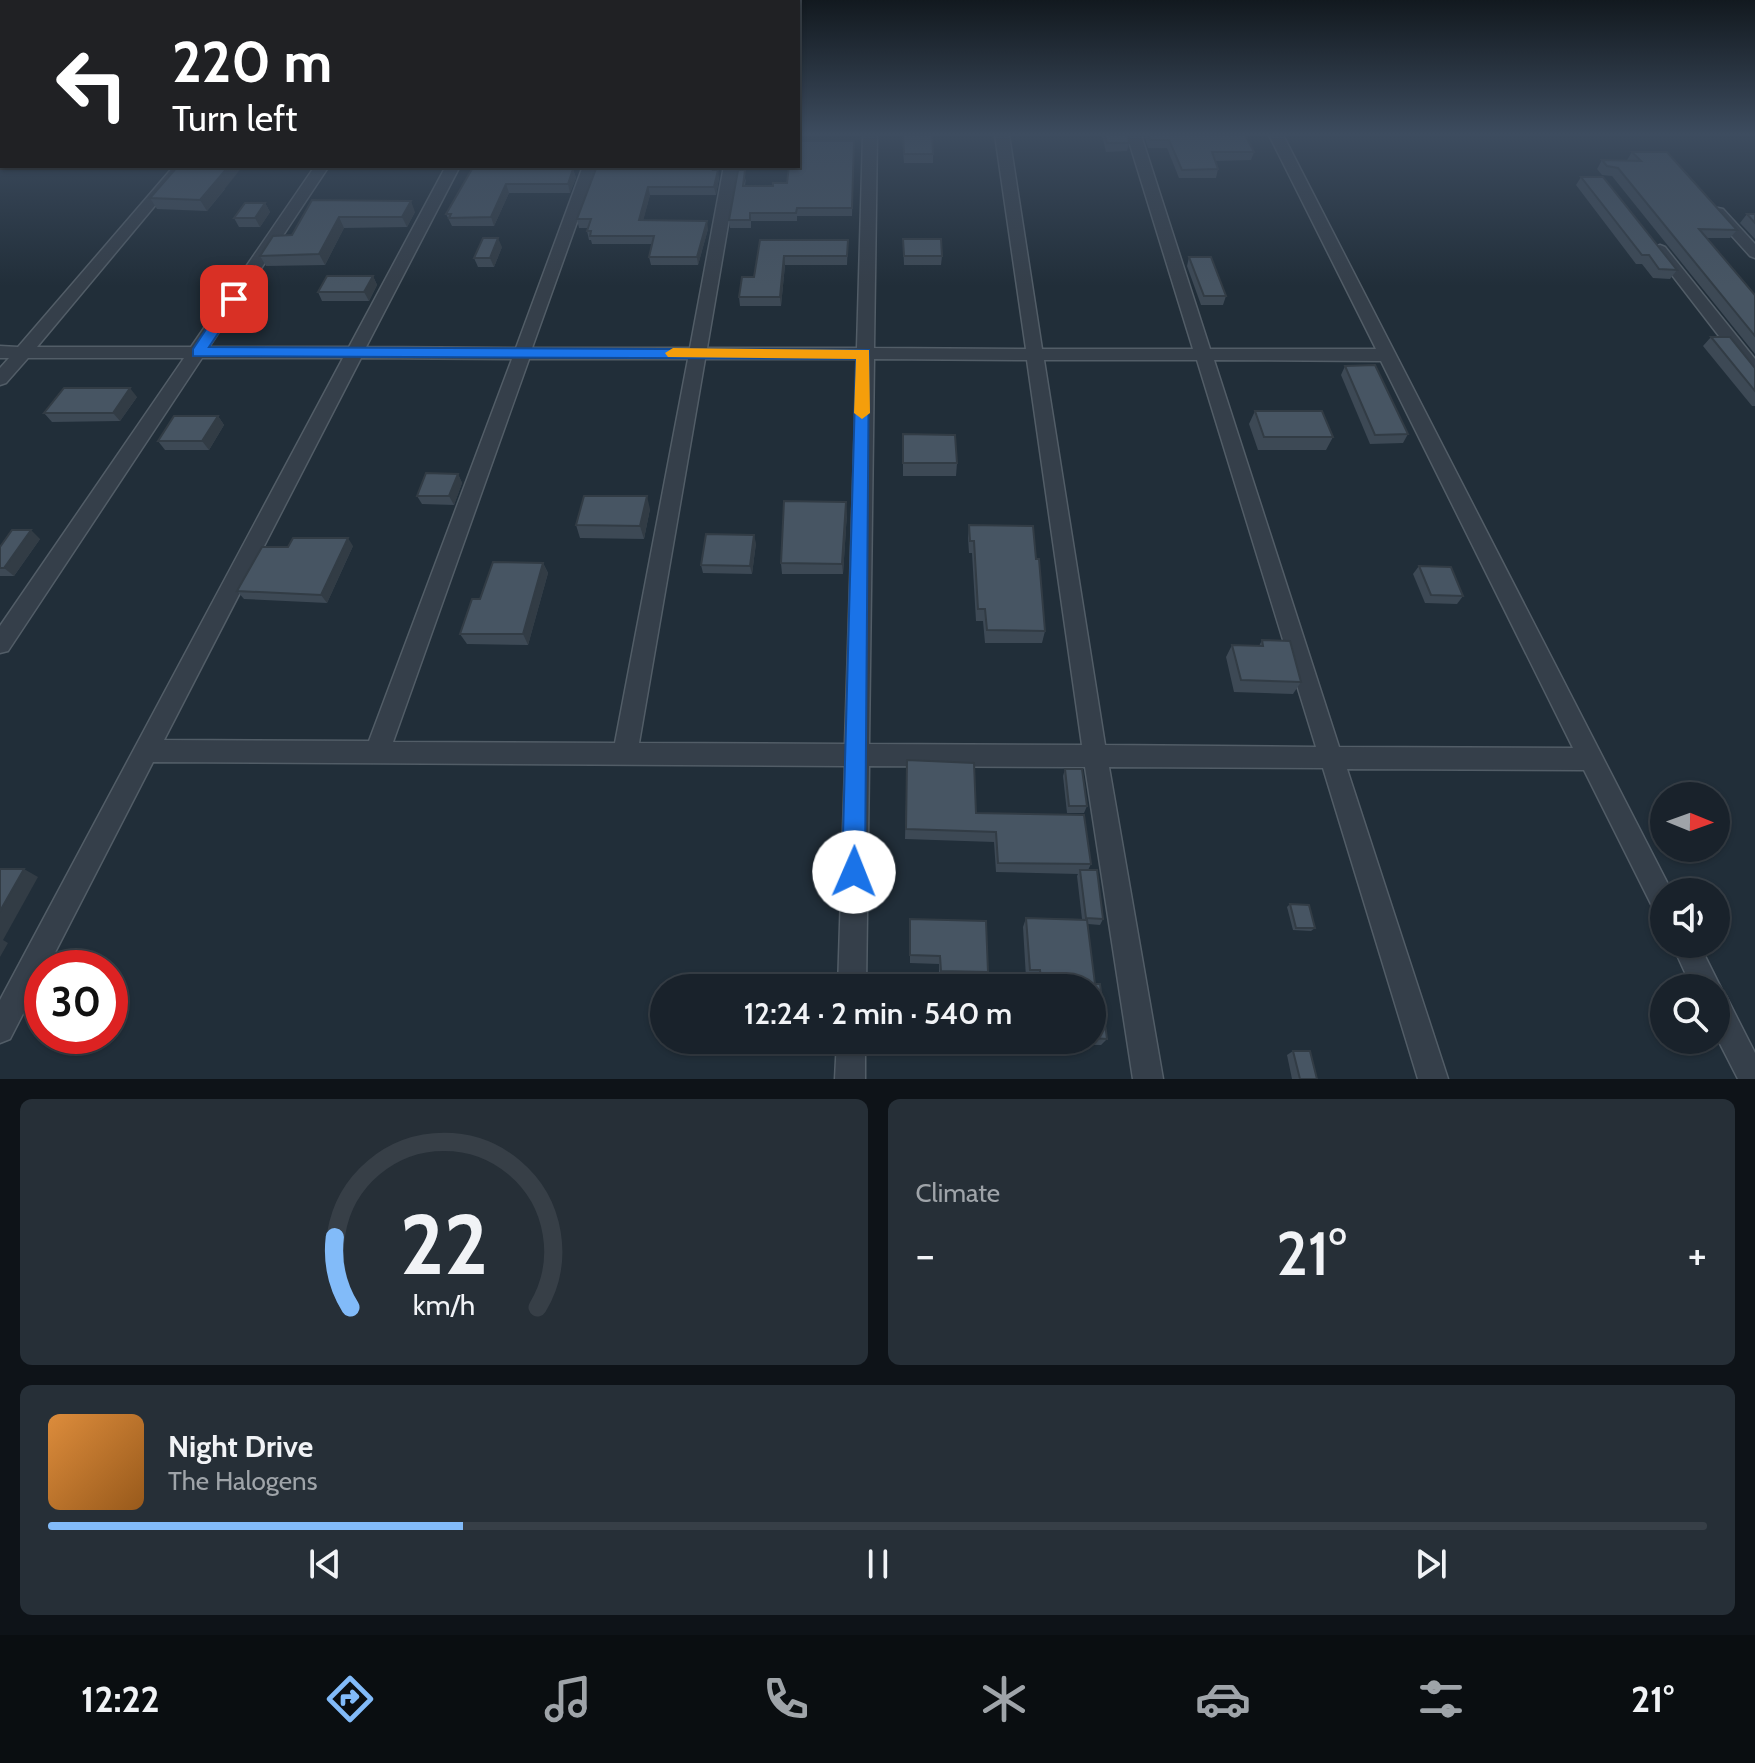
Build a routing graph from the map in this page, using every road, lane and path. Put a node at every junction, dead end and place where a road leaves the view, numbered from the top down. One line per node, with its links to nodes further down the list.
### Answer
1 (165, 185): 14 (street)
2 (309, 185): 15 (street)
3 (443, 185): 16 (street)
4 (583, 185): 17 (street)
5 (727, 185): 18 (street)
6 (868, 185): 19 (street)
7 (1009, 185): 20 (street)
8 (1150, 185): 21 (street)
9 (1302, 185): 22 (street)
10 (1708, 201): 12 (street)
11 (1652, 241): 23 (street)
12 (1755, 253)
13 (0, 352): 14 (street)
14 (24, 352): 15 (street); 24 (street)
15 (198, 352): 16 (street); 25 (street)
16 (355, 353): 17 (street); 26 (street)
17 (522, 353): 18 (street); 27 (street)
18 (697, 354): 19 (street); 28 (street)
19 (863, 354): 20 (street); 29 (street)
20 (1033, 354): 21 (street); 30 (street)
21 (1205, 355): 22 (street); 31 (street)
22 (1388, 355): 32 (street)
23 (1755, 371)
24 (0, 379)
25 (0, 644)
26 (146, 751): 27 (street); 35 (street)
27 (377, 753): 28 (street)
28 (625, 754): 29 (street)
29 (856, 755): 30 (street); 34 (street)
30 (1095, 757): 31 (street); 39 (street)
31 (1332, 758): 32 (street); 40 (street)
32 (1592, 759): 33 (street)
33 (1652, 878)
34 (852, 974)
35 (0, 1029)
36 (1730, 1034): 41 (street)
37 (851, 1054): 38 (street)
38 (850, 1079)
39 (1148, 1079)
40 (1433, 1079)
41 (1753, 1079)

